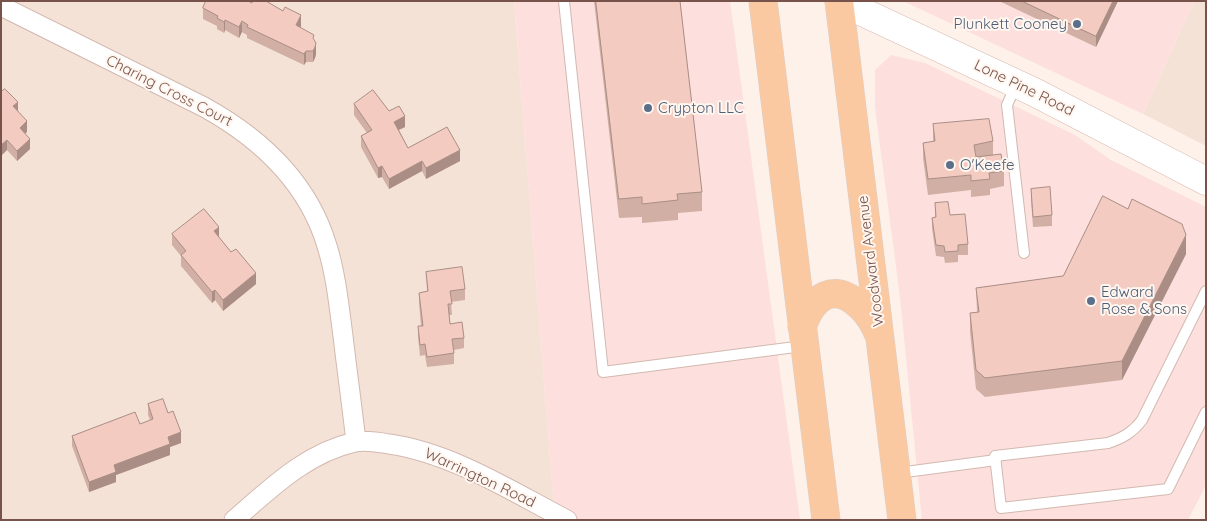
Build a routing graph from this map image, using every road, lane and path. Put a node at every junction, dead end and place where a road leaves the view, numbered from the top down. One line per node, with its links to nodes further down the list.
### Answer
1 (564, 1): 9 (lane)
2 (763, 1): 9 (main road)
3 (839, 1): 5 (street, Lone Pine Road); 10 (main road, Woodward Avenue)
4 (1, 6): 12 (street, Charing Cross Court)
5 (1016, 84): 6 (street, Lone Pine Road); 7 (lane)
6 (1206, 181)
7 (1024, 253)
8 (1206, 291): 13 (lane)
9 (803, 337): 10 (main road); 17 (main road)
10 (880, 340): 14 (main road, Woodward Avenue)
11 (1206, 412): 13 (lane)
12 (356, 442): 15 (street, Warrington Road); 16 (street, Warrington Road)
13 (996, 460): 14 (lane)
14 (896, 473): 18 (main road, Woodward Avenue)
15 (234, 520)
16 (567, 520)
17 (826, 520)
18 (902, 520)

